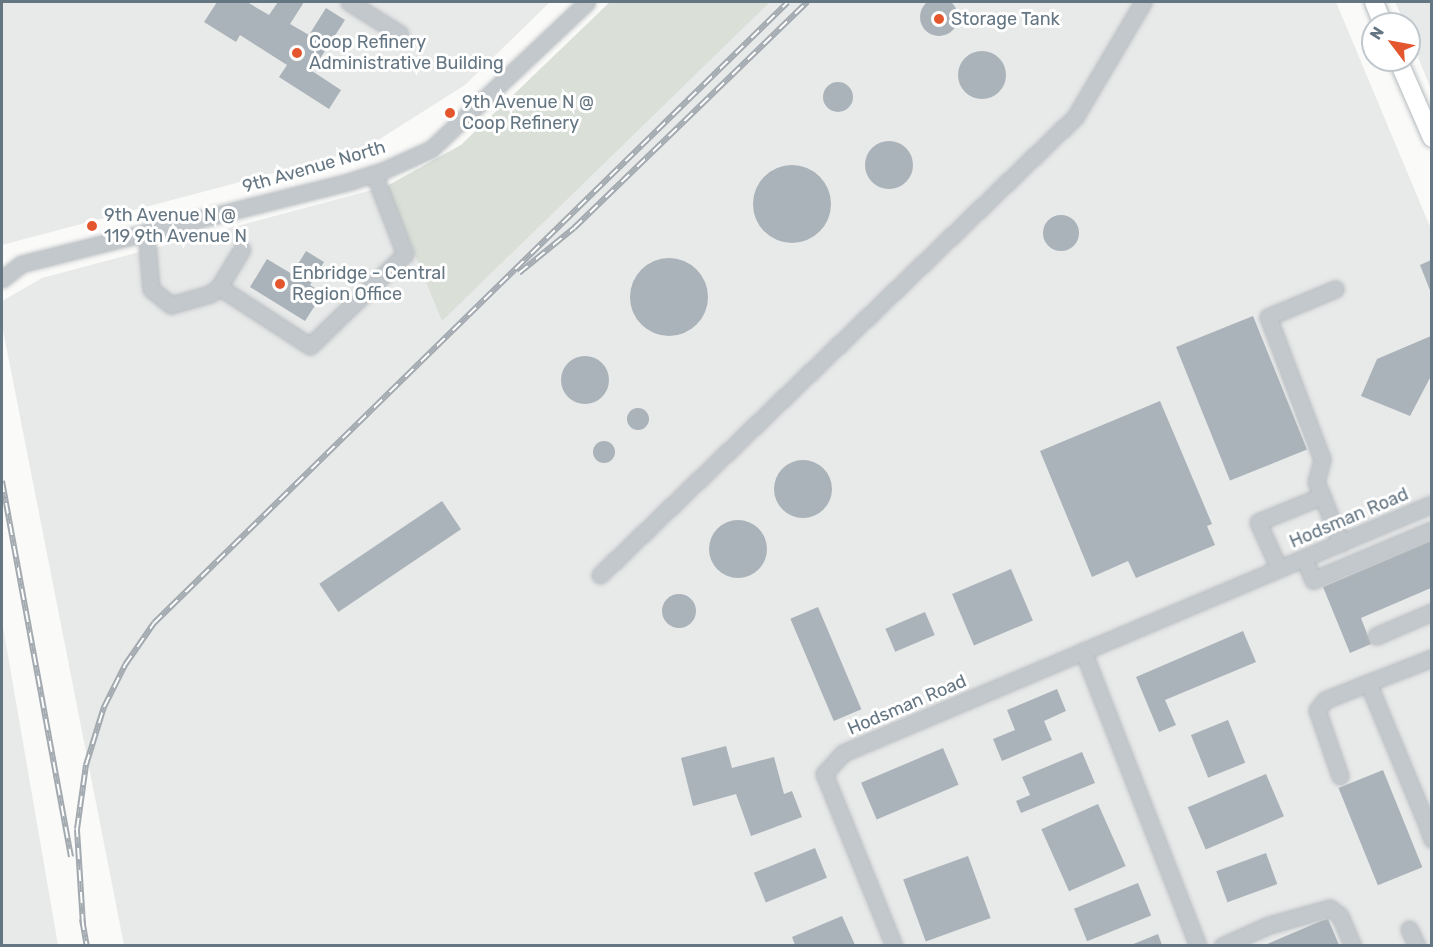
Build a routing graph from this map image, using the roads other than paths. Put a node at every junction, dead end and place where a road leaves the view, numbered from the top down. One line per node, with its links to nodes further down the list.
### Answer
1 (349, 2): 4 (street)
2 (587, 2): 7 (street, 9th Avenue North)
3 (1143, 2): 19 (street)
4 (400, 34)
5 (1403, 72): 6 (main road)
6 (1431, 138)
7 (374, 174): 8 (street, 9th Avenue North); 11 (street)
8 (146, 232): 10 (street, 9th Avenue North); 11 (street)
9 (242, 249): 11 (street)
10 (2, 279)
11 (219, 287)
12 (1335, 289): 13 (street)
13 (1322, 496): 16 (street); 18 (street)
14 (1431, 504): 16 (street, Hodsman Road)
15 (1431, 530): 17 (street)
16 (1341, 543): 17 (street, Hodsman Road)
17 (1304, 558): 18 (street, Hodsman Road)
18 (1279, 568): 22 (street, Hodsman Road)
19 (600, 575)
20 (1431, 612): 21 (street)
21 (1376, 636)
22 (1083, 651): 30 (street, Hodsman Road); 31 (street)
23 (1431, 658): 24 (street)
24 (1368, 683): 25 (street); 26 (street)
25 (1340, 776)
26 (1428, 820): 27 (street)
27 (1431, 839)
28 (1409, 929): 34 (street)
29 (1253, 940): 32 (street); 33 (street)
30 (894, 945)
31 (1198, 945)
32 (1222, 945)
33 (1353, 945)
34 (1418, 945)

